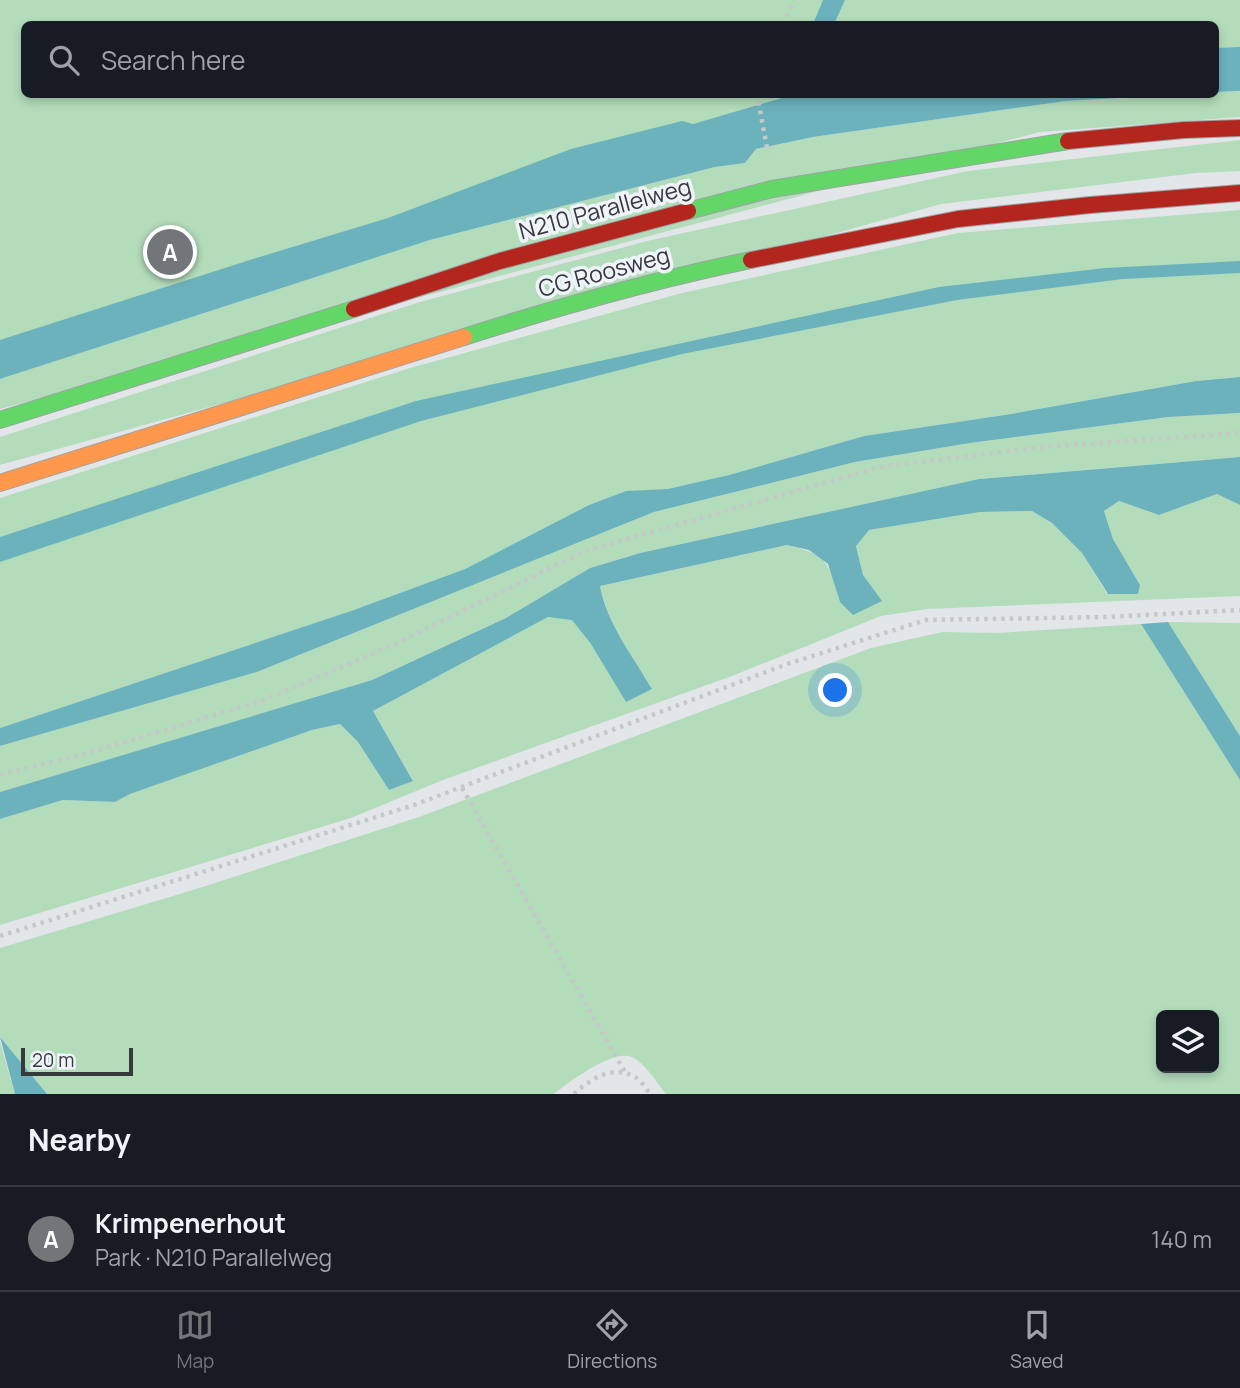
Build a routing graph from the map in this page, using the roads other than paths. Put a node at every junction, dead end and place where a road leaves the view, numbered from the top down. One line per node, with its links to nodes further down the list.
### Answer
1 (1240, 128): 3 (street, N210 Parallelweg)
2 (1240, 193): 4 (street, CG Roosweg)
3 (0, 420)
4 (0, 483)

